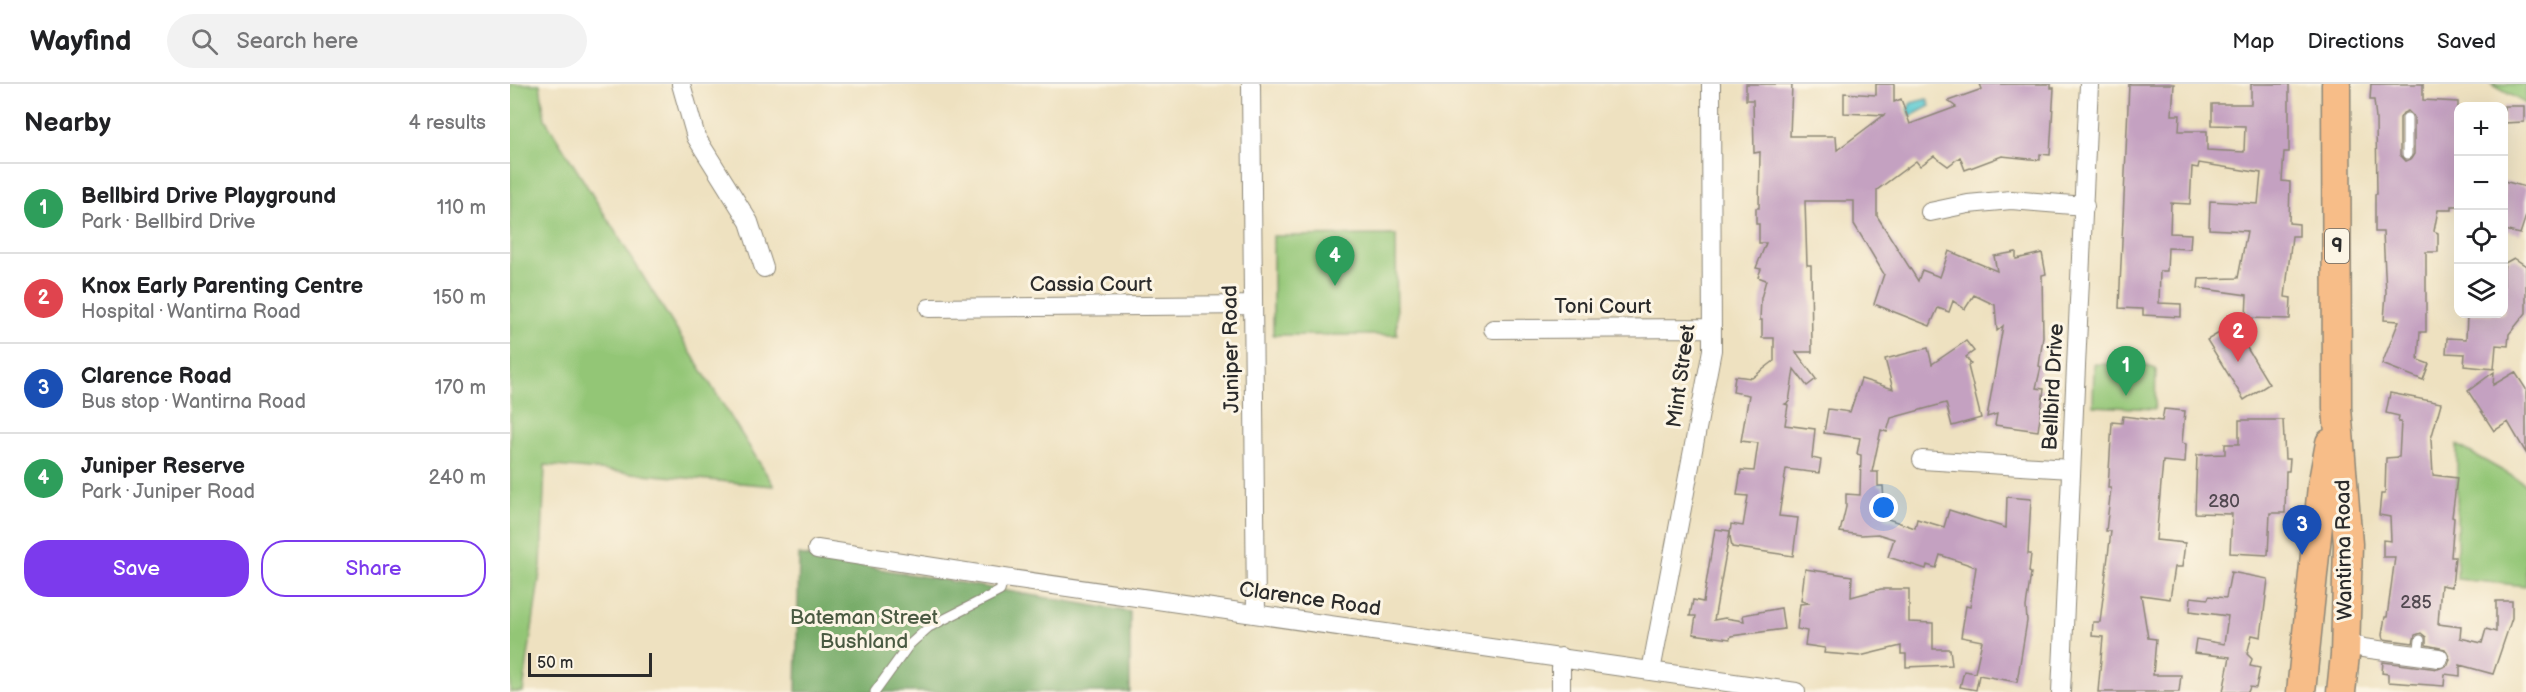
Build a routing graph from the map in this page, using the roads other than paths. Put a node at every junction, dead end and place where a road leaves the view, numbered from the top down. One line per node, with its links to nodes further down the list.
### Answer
1 (681, 84): 10 (street)
2 (1251, 84): 11 (street, Juniper Road)
3 (1711, 84): 13 (street, Mint Street)
4 (2089, 84): 8 (street, Bellbird Drive)
5 (2336, 84): 15 (main road, Wantirna Road / 9)
6 (2407, 118): 7 (lane)
7 (2407, 154)
8 (2085, 206): 9 (street); 17 (street, Bellbird Drive)
9 (1930, 212)
10 (764, 268)
11 (1253, 305): 12 (street, Cassia Court); 20 (street, Juniper Road)
12 (929, 308)
13 (1712, 328): 14 (street, Toni Court); 24 (street, Mint Street)
14 (1493, 329)
15 (2337, 408): 21 (main road, Wantirna Road / 9); 29 (main road, Wantirna Road / 9)
16 (1922, 460): 17 (street)
17 (2071, 469): 28 (street, Bellbird Drive)
18 (817, 549): 19 (street, Clarence Road)
19 (1004, 578): 20 (street, Clarence Road); 25 (lane)
20 (1256, 614): 22 (street, Clarence Road)
21 (2345, 640): 23 (street); 30 (main road, Wantirna Road / 9)
22 (1561, 657): 24 (street, Clarence Road); 26 (street)
23 (2439, 658)
24 (1651, 671): 27 (street, Clarence Road)
25 (875, 692)
26 (1561, 692)
27 (1796, 692)
28 (2061, 692)
29 (2301, 692)
30 (2341, 692)

